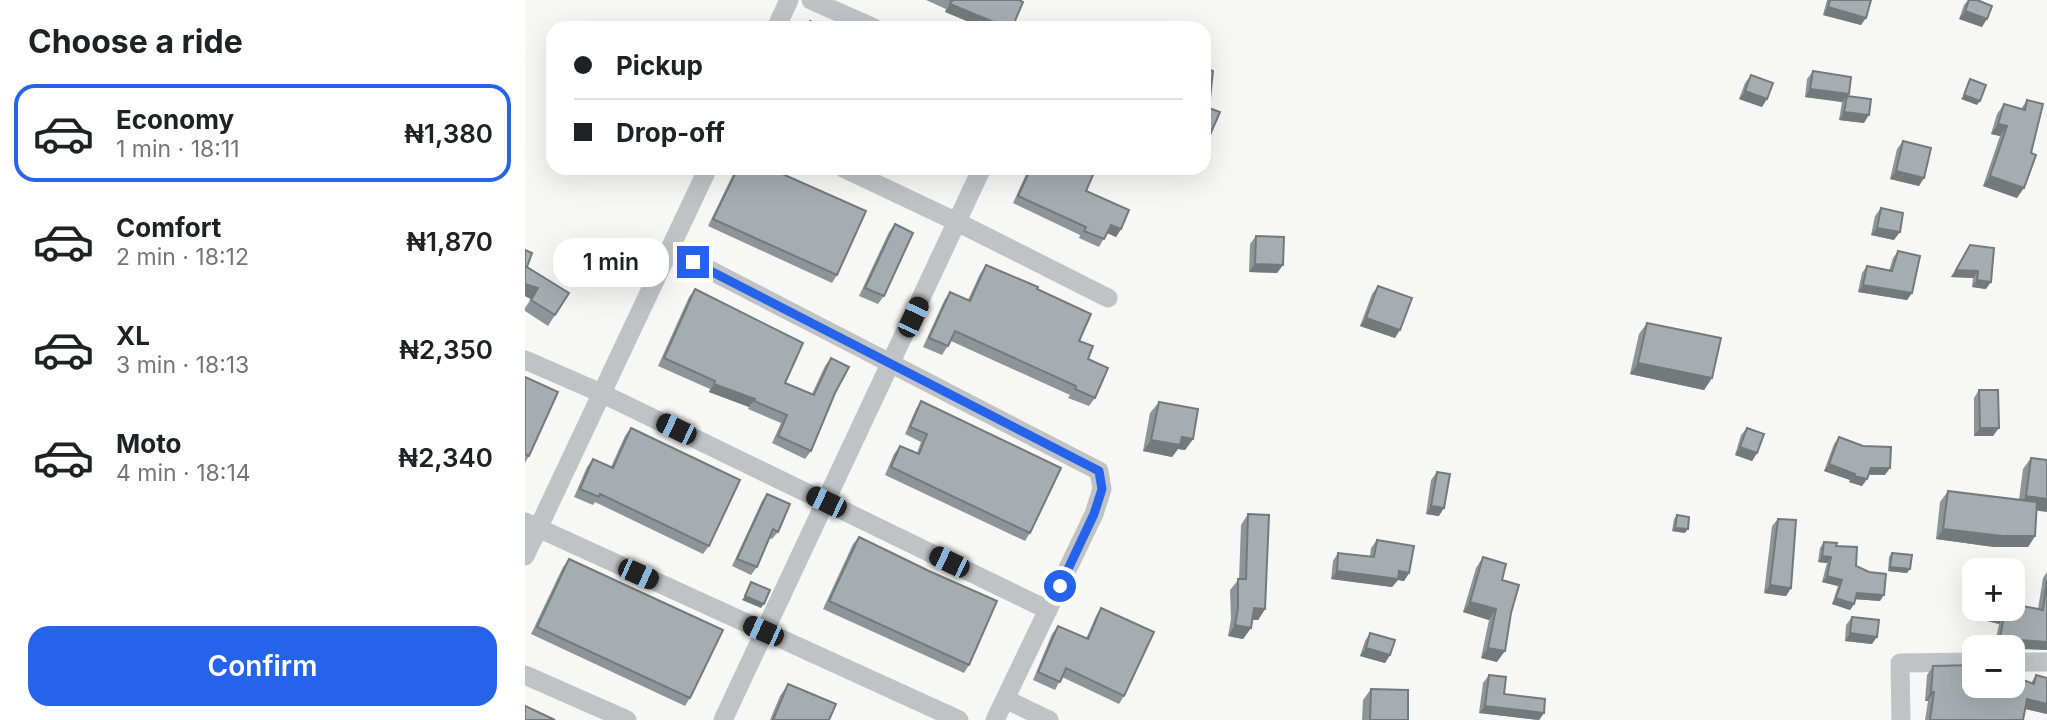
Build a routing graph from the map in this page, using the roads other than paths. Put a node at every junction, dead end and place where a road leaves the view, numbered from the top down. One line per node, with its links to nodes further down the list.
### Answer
1 (789, 0): 3 (street)
2 (811, 0): 4 (street)
3 (779, 21)
4 (858, 21)
5 (705, 175): 9 (street)
6 (858, 175): 8 (street)
7 (979, 175): 8 (street)
8 (957, 222): 10 (street); 12 (street)
9 (669, 249): 12 (street); 13 (street)
10 (1108, 298)
11 (525, 360): 13 (street)
12 (892, 364): 14 (street); 17 (street)
13 (601, 393): 14 (street); 15 (street)
14 (826, 502): 17 (street); 18 (street)
15 (531, 525): 16 (street); 18 (street)
16 (525, 556)
17 (1048, 610): 23 (street)
18 (763, 631): 25 (street); 26 (street)
19 (1962, 662): 29 (street)
20 (2025, 662): 21 (street)
21 (2047, 662)
22 (525, 675): 24 (street)
23 (1005, 699): 27 (street); 28 (street)
24 (627, 720)
25 (723, 720)
26 (959, 720)
27 (995, 720)
28 (1049, 720)
29 (1901, 720)

